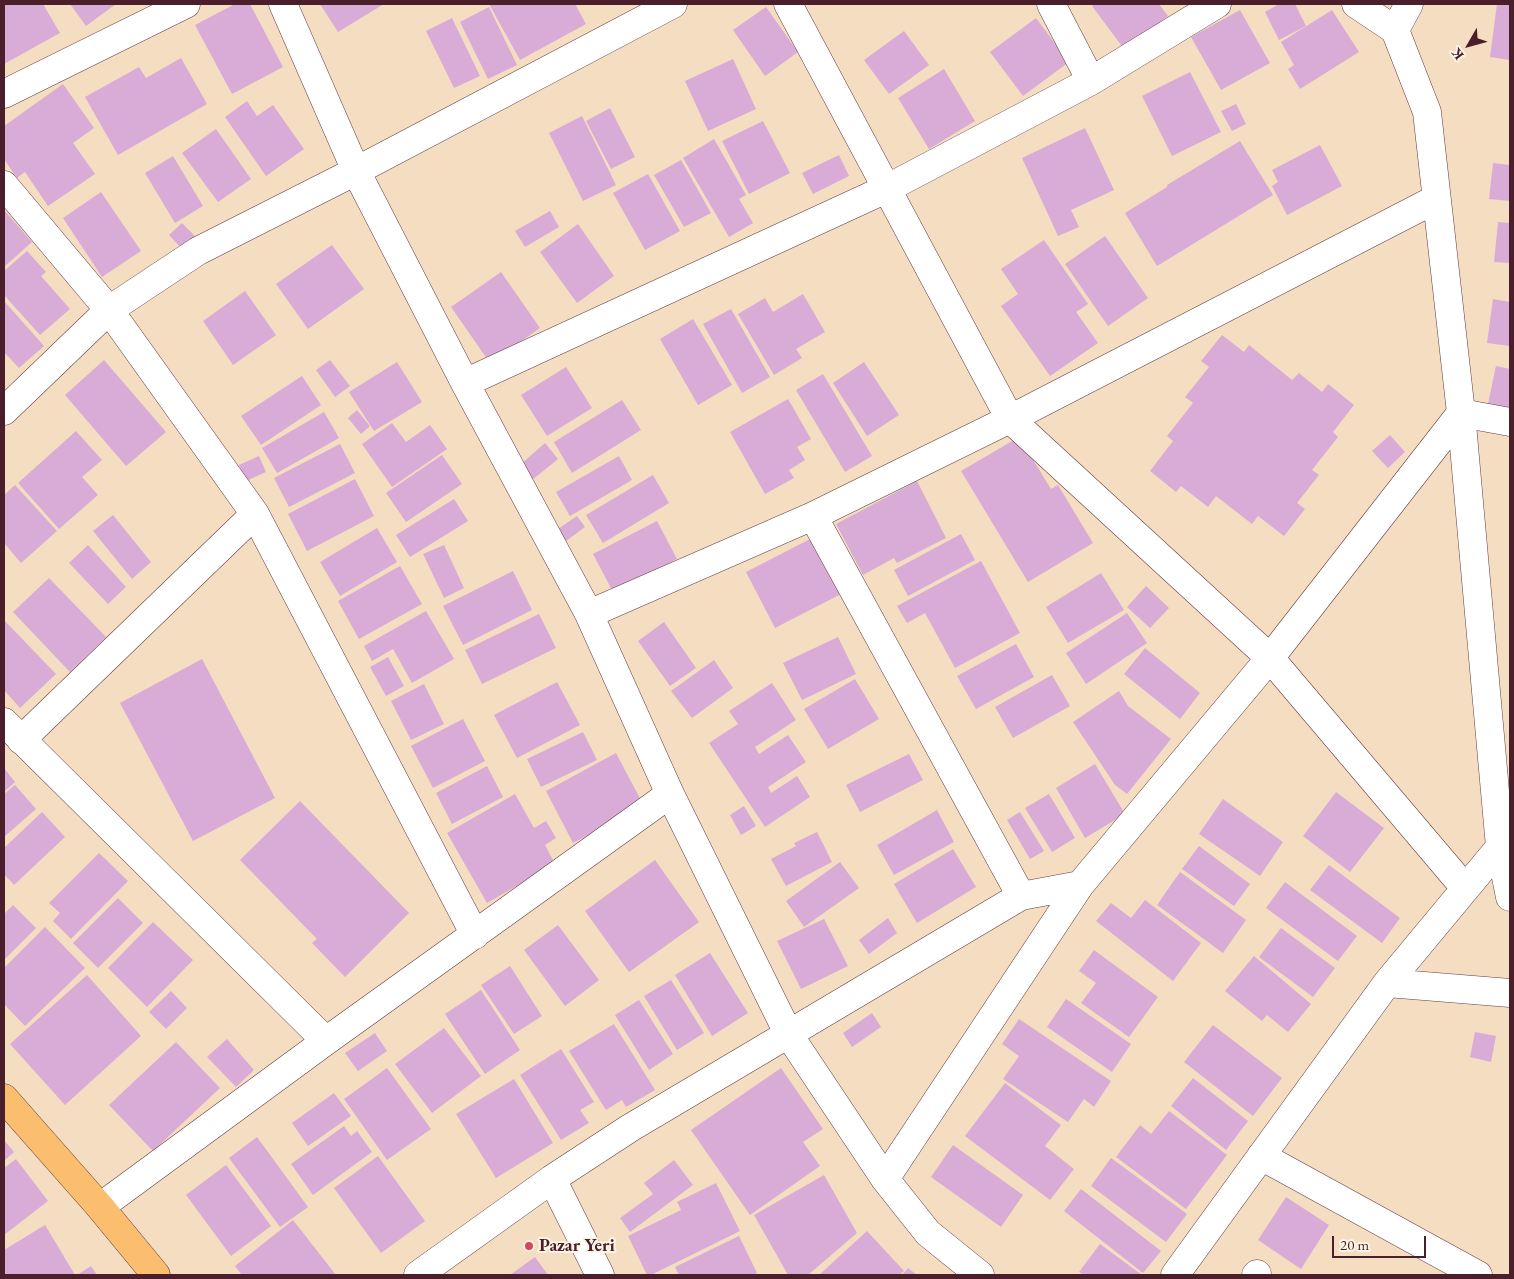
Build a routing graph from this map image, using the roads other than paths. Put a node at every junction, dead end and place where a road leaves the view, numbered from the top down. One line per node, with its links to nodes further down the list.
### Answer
1 (186, 4): 11 (street)
2 (283, 4): 12 (street)
3 (673, 4): 12 (street)
4 (788, 4): 14 (street)
5 (1051, 4): 10 (street)
6 (1217, 4): 10 (street)
7 (1356, 4): 9 (street)
8 (1409, 4): 9 (street)
9 (1395, 30): 15 (street)
10 (1091, 81): 14 (street)
11 (4, 94)
12 (356, 171): 16 (street); 17 (street)
13 (4, 185): 16 (street)
14 (886, 189): 17 (street); 20 (street)
15 (1436, 200): 19 (street); 20 (street)
16 (109, 310): 18 (street); 22 (street)
17 (465, 383): 24 (street)
18 (4, 411)
19 (1461, 413): 21 (street); 25 (street); 28 (street)
20 (1010, 419): 23 (street); 25 (street)
21 (1510, 422)
22 (255, 514): 26 (street); 33 (street)
23 (813, 516): 24 (street); 31 (street)
24 (589, 614): 27 (street)
25 (1270, 658): 29 (street); 30 (street)
26 (13, 731): 37 (street)
27 (670, 794): 33 (street); 36 (street)
28 (1505, 835): 30 (street); 32 (street)
29 (1080, 885): 31 (street); 41 (street)
30 (1465, 888): 34 (street)
31 (1020, 896): 36 (street)
32 (1510, 897)
33 (475, 935): 37 (street)
34 (1387, 983): 35 (street); 39 (street)
35 (1510, 993)
36 (789, 1035): 40 (street); 41 (street)
37 (326, 1041): 42 (street)
38 (4, 1098): 42 (main road)
39 (1261, 1156): 47 (street); 48 (street)
40 (552, 1179): 44 (street); 45 (street)
41 (885, 1179): 46 (street)
42 (100, 1207): 43 (main road)
43 (156, 1275)
44 (418, 1275)
45 (600, 1275)
46 (980, 1275)
47 (1175, 1275)
48 (1478, 1275)

